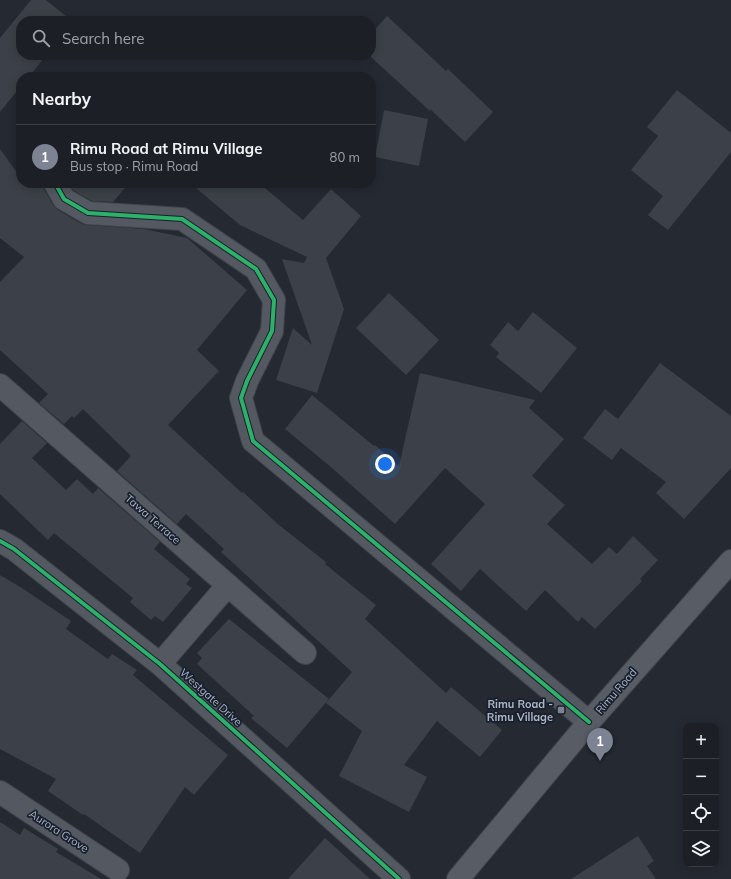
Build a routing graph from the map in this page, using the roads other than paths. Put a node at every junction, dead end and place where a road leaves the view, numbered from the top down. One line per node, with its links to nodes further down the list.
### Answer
1 (58, 188): 8 (street)
2 (0, 385): 5 (street, Tawa Terrace)
3 (0, 541): 7 (street, Westgate Drive)
4 (731, 561): 8 (main road, Rimu Road)
5 (228, 584): 6 (street, Tawa Terrace); 7 (street)
6 (305, 653)
7 (160, 664): 11 (street, Westgate Drive)
8 (589, 722): 12 (main road, Rimu Road)
9 (0, 792): 10 (street, Aurora Grove)
10 (118, 870)
11 (400, 879)
12 (458, 879)

